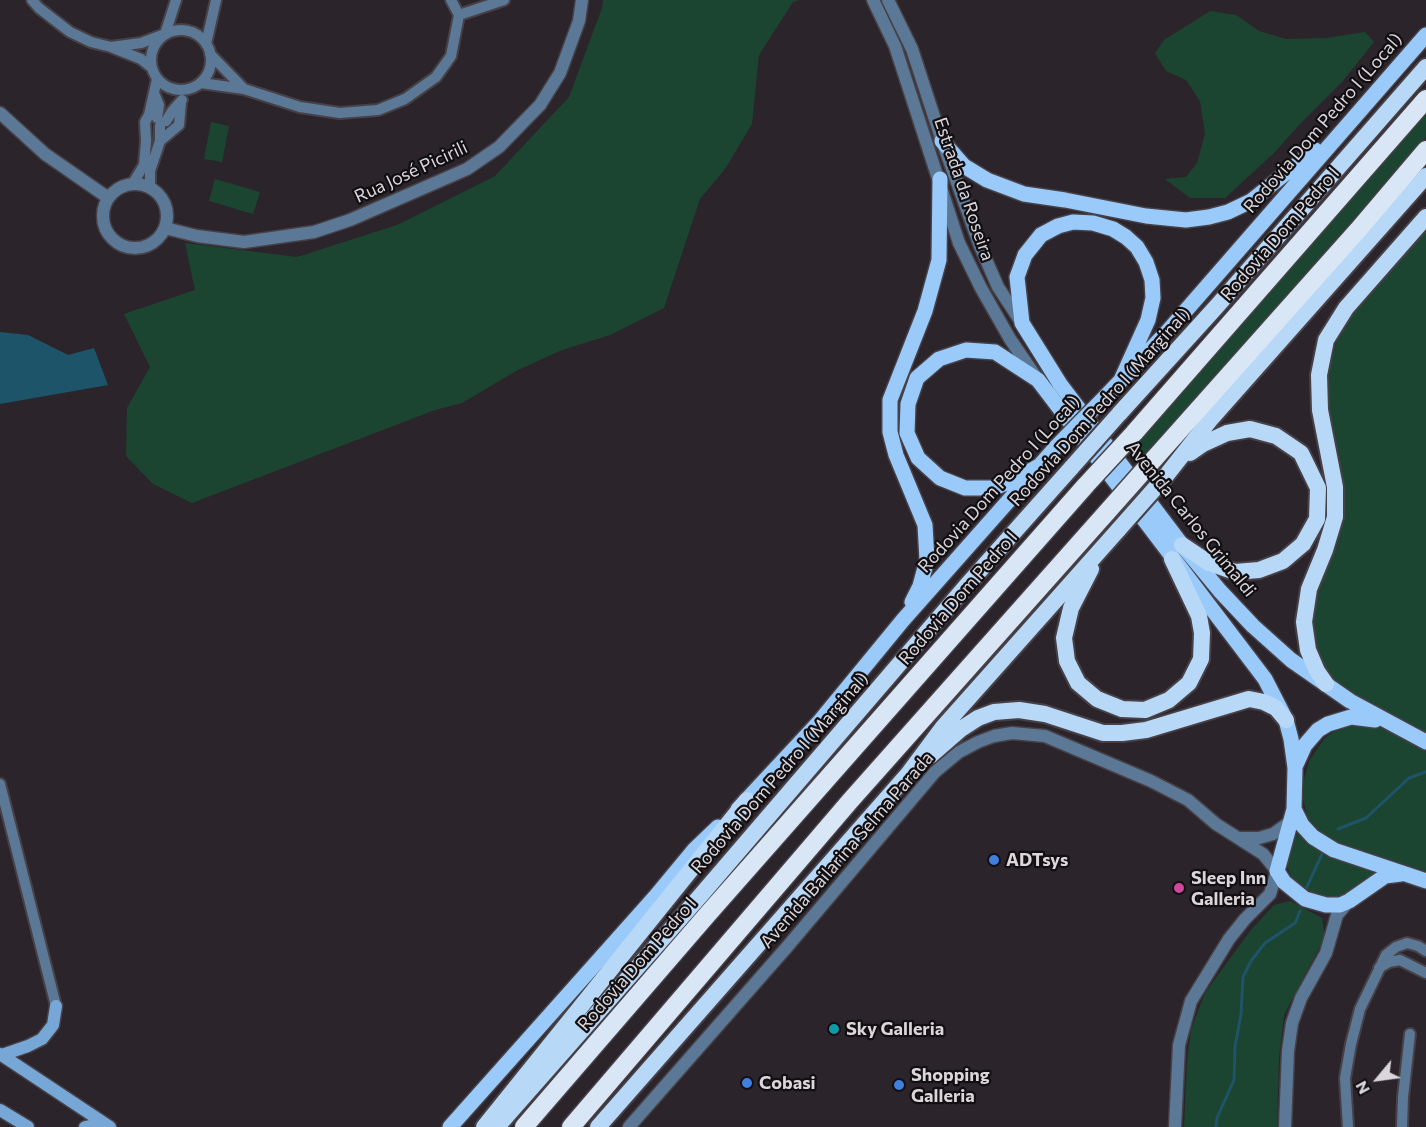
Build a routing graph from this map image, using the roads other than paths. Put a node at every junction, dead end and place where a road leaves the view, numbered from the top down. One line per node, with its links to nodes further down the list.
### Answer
1 (32, 0): 12 (street)
2 (176, 0): 10 (street)
3 (216, 0): 13 (street)
4 (451, 0): 9 (street)
5 (504, 0): 9 (street)
6 (582, 0): 36 (street, Rua José Picirili)
7 (873, 0): 31 (street, Estrada da Roseira)
8 (888, 0): 28 (street, Estrada da Roseira)
9 (459, 15): 18 (street)
10 (165, 34): 12 (street); 13 (street); 14 (street)
11 (1426, 35): 25 (main road, Rodovia Dom Pedro I (Local))
12 (111, 47): 14 (street)
13 (208, 49): 17 (street); 18 (street)
14 (151, 67): 16 (street)
15 (1426, 67): 72 (highway, Rodovia Dom Pedro I (Marginal), bridge)
16 (158, 79): 19 (street); 20 (street)
17 (201, 83): 18 (street); 19 (street)
18 (244, 89)
19 (184, 90): 22 (street)
20 (155, 95): 24 (street); 26 (street)
21 (1426, 99): 73 (highway, Rodovia Dom Pedro I, bridge)
22 (181, 102): 24 (street); 27 (street)
23 (0, 113): 34 (street)
24 (159, 122): 26 (street); 27 (street)
25 (1347, 123): 28 (main road); 39 (main road, Rodovia Dom Pedro I (Local))
26 (146, 141): 32 (street)
27 (160, 141): 33 (street)
28 (942, 141): 37 (street, Estrada da Roseira)
29 (1426, 150): 74 (highway, bridge)
30 (1426, 176): 40 (highway)
31 (940, 180): 38 (street, Estrada da Roseira); 45 (main road)
32 (133, 183): 33 (street); 34 (street)
33 (150, 188): 36 (street)
34 (107, 197): 36 (street)
35 (1426, 217): 46 (highway)
36 (165, 228)
37 (1022, 323): 39 (main road); 42 (main road, Avenida Carlos Grimaldi)
38 (1038, 380): 41 (main road); 44 (main road, Avenida Carlos Grimaldi)
39 (1121, 380): 41 (main road, Rodovia Dom Pedro I (Local), bridge)
40 (1177, 462): 42 (highway); 43 (highway, bridge)
41 (1037, 468): 45 (main road, Rodovia Dom Pedro I (Local))
42 (1182, 545): 46 (main road, Avenida Carlos Grimaldi)
43 (1101, 549): 44 (highway); 51 (highway)
44 (1172, 559): 47 (main road, Avenida Carlos Grimaldi)
45 (903, 620): 53 (main road, Rodovia Dom Pedro I (Local))
46 (1326, 684): 48 (main road, Avenida Carlos Grimaldi)
47 (1286, 720): 50 (main road, Avenida Carlos Grimaldi); 51 (highway)
48 (1393, 724): 49 (main road, Avenida Carlos Grimaldi); 50 (main road)
49 (1426, 742)
50 (1295, 768): 54 (main road, Avenida Carlos Grimaldi)
51 (908, 774): 75 (highway)
52 (0, 784): 63 (street)
53 (747, 800): 70 (main road, Rodovia Dom Pedro I (Local)); 71 (highway)
54 (1292, 815): 55 (street); 56 (main road, Avenida Carlos Grimaldi); 57 (main road)
55 (1240, 838): 56 (street, Avenida Bailarina Selma Parada); 76 (street, Avenida Bailarina Selma Parada)
56 (1277, 871): 59 (main road); 77 (street)
57 (1402, 874): 58 (main road); 59 (main road)
58 (1426, 881)
59 (1348, 901): 78 (street)
60 (1426, 951): 61 (street)
61 (1379, 968): 62 (street); 79 (street)
62 (1426, 973)
63 (56, 1006): 65 (main road)
64 (1410, 1034): 80 (street)
65 (1, 1054): 67 (main road)
66 (0, 1110): 68 (main road)
67 (107, 1125): 69 (main road)
68 (28, 1127)
69 (85, 1127)
70 (450, 1127)
71 (484, 1127)
72 (497, 1127)
73 (524, 1127)
74 (571, 1127)
75 (598, 1127)
76 (629, 1127)
77 (1175, 1127)
78 (1285, 1127)
79 (1347, 1127)
80 (1402, 1127)

